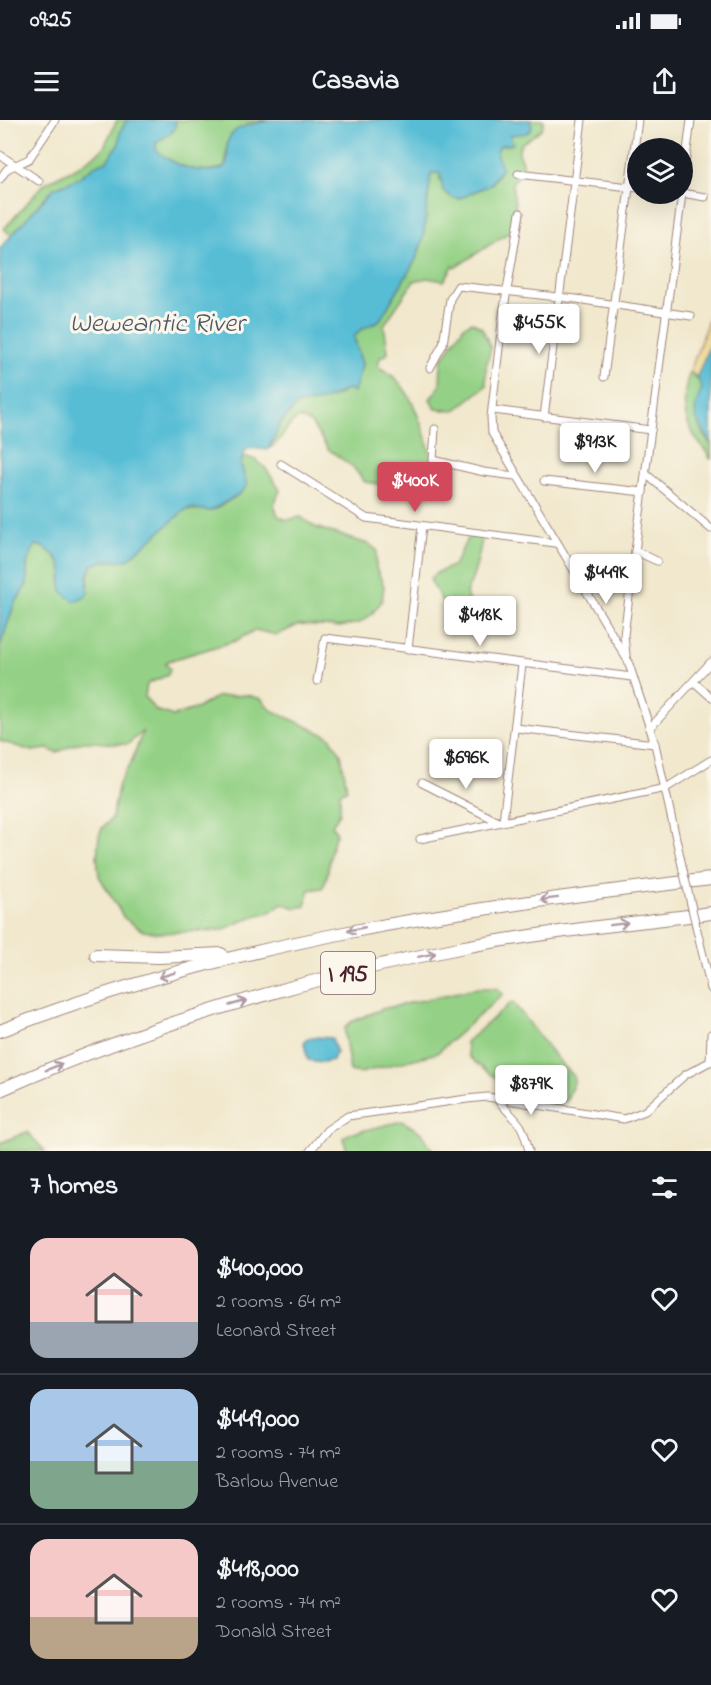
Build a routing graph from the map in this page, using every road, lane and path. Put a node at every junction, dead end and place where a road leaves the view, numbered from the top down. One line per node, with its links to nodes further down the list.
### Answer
1 (55, 120): 8 (street)
2 (582, 120): 11 (street)
3 (638, 120): 5 (street)
4 (691, 120): 6 (street)
5 (635, 138)
6 (689, 138)
7 (0, 154): 8 (street)
8 (16, 165): 10 (street); 12 (street)
9 (519, 174): 11 (street)
10 (0, 179)
11 (574, 180): 13 (street); 20 (street)
12 (39, 181)
13 (627, 187)
14 (693, 194): 16 (street)
15 (627, 195): 21 (street)
16 (705, 197)
17 (680, 204): 22 (street)
18 (520, 213): 19 (street)
19 (507, 292): 20 (street); 24 (street); 26 (street)
20 (559, 297): 21 (street); 27 (street)
21 (613, 304): 22 (street); 25 (street)
22 (666, 312): 23 (street); 29 (street)
23 (691, 316)
24 (430, 368)
25 (604, 377)
26 (493, 410): 27 (street); 32 (street)
27 (544, 417): 29 (street)
28 (435, 429): 32 (street)
29 (651, 430): 31 (street)
30 (281, 464): 35 (street)
31 (646, 474): 34 (street); 36 (street)
32 (515, 476): 37 (street)
33 (544, 481): 34 (street)
34 (643, 492): 38 (street)
35 (422, 526): 37 (street); 40 (street)
36 (711, 529)
37 (555, 543): 41 (street)
38 (635, 551): 39 (street); 41 (street)
39 (657, 561)
40 (408, 649): 43 (street); 45 (street)
41 (628, 661): 44 (street)
42 (711, 662): 46 (street)
43 (522, 665): 44 (street); 48 (street)
44 (632, 677): 49 (street)
45 (317, 681)
46 (694, 682): 47 (street); 49 (street)
47 (711, 697)
48 (516, 728): 50 (street); 54 (street)
49 (650, 728): 50 (street)
50 (655, 744): 53 (street)
51 (711, 760): 53 (street)
52 (422, 783): 54 (street)
53 (666, 788): 54 (street); 60 (street, bridge)
54 (501, 821): 55 (street)
55 (420, 839)
56 (711, 879): 58 (highway, I 195, one-way to 58)
57 (711, 913): 64 (highway, I 195, one-way to 57)
58 (246, 953): 59 (highway); 61 (highway, I 195, one-way to 61)
59 (96, 955)
60 (711, 989)
61 (0, 1031)
62 (711, 1034): 63 (street)
63 (710, 1062): 65 (street)
64 (0, 1090)
65 (497, 1099): 66 (street); 67 (street)
66 (310, 1151)
67 (529, 1151)

